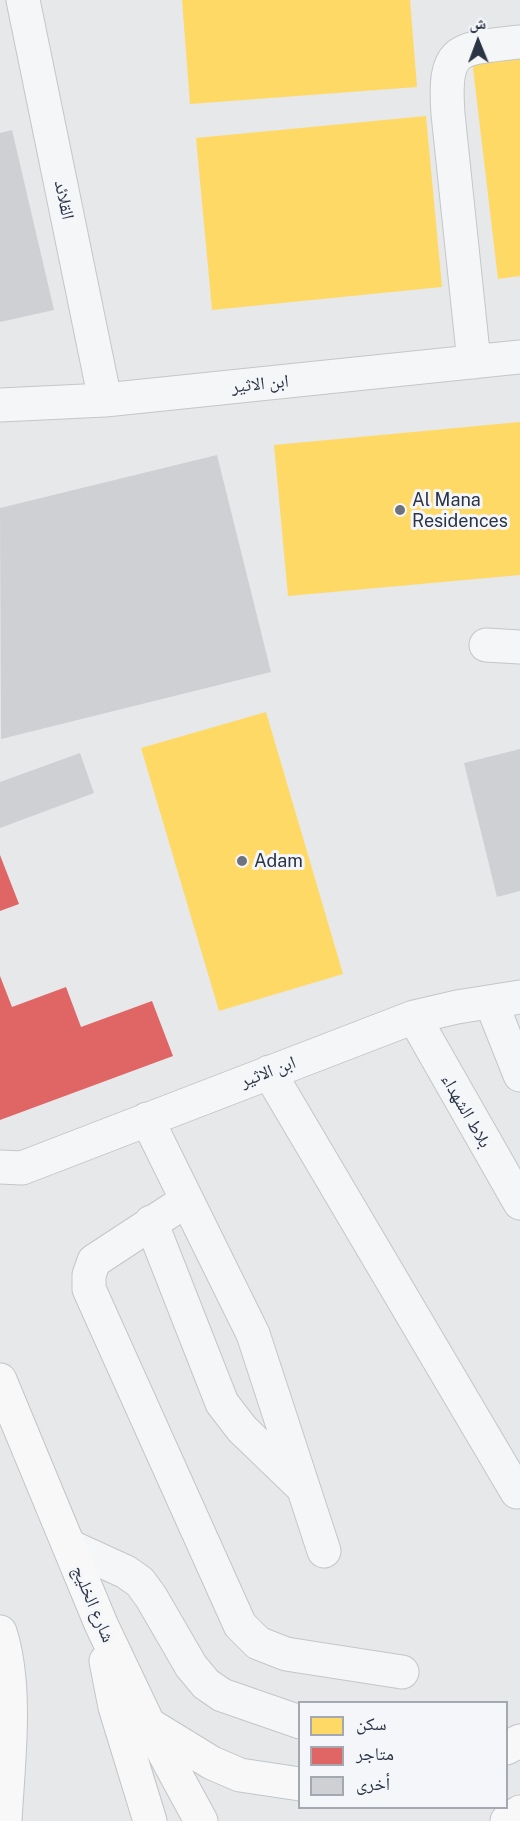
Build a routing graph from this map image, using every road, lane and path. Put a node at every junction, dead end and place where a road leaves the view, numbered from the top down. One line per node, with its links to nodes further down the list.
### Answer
1 (24, 0): 5 (street, القلائد)
2 (520, 42): 4 (street)
3 (520, 357): 4 (street, ابن الاثير)
4 (474, 362): 5 (street, ابن الاثير)
5 (105, 400): 6 (street, ابن الاثير)
6 (0, 405)
7 (486, 645): 8 (street)
8 (520, 647)
9 (506, 999): 10 (street, ابن الاثير); 12 (street)
10 (414, 1017): 11 (street, ابن الاثير); 16 (street, بلاط الشهداء)
11 (268, 1072): 13 (street, ابن الاثير); 20 (street)
12 (520, 1075)
13 (147, 1119): 14 (street, ابن الاثير); 15 (street)
14 (7, 1175)
15 (186, 1200): 17 (street); 19 (street)
16 (520, 1203)
17 (151, 1222): 19 (street); 25 (street)
18 (0, 1380): 21 (main road, شارع الخليج)
19 (303, 1488): 22 (street)
20 (517, 1492)
21 (69, 1546): 23 (main road, شارع الخليج); 26 (street)
22 (324, 1551)
23 (101, 1624): 27 (main road, شارع الخليج); 33 (main road)
24 (0, 1632): 28 (main road)
25 (402, 1672)
26 (298, 1721)
27 (149, 1725): 29 (main road); 34 (main road, شارع الخليج)
28 (9, 1728): 31 (main road); 32 (main road)
29 (298, 1784)
30 (520, 1812): 35 (main road)
31 (5, 1821)
32 (24, 1821)
33 (150, 1821)
34 (201, 1821)
35 (507, 1821)

